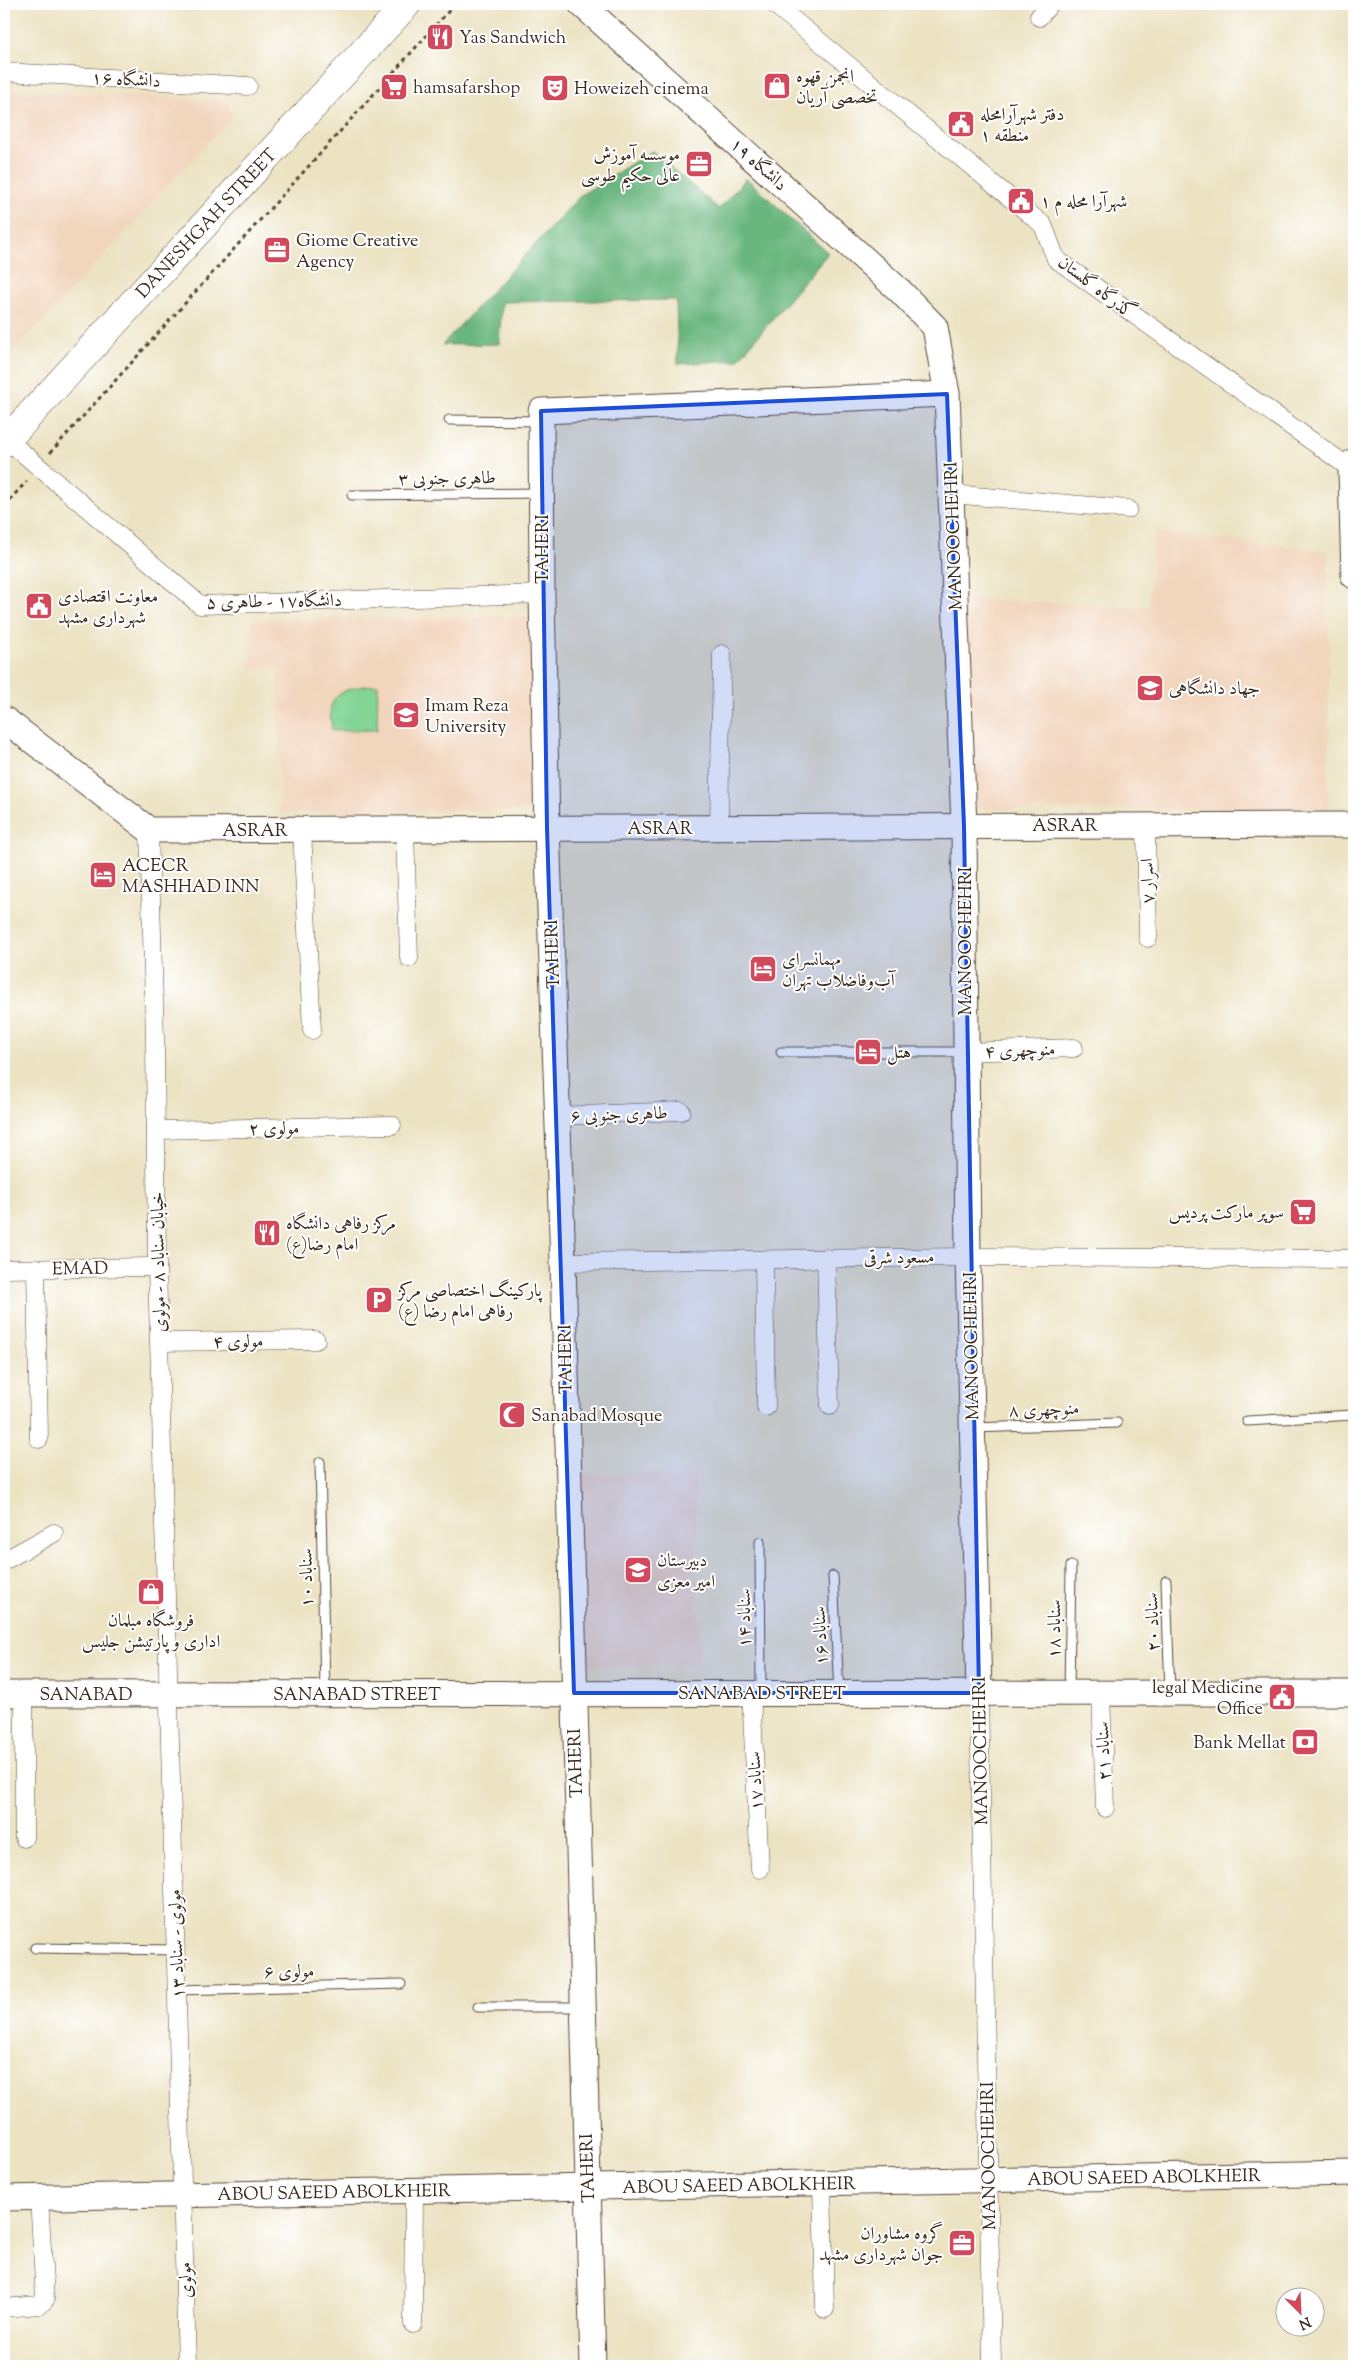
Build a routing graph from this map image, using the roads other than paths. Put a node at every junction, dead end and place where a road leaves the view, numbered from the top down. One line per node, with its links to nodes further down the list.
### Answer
1 (408, 4): 10 (main road, DANESHGAH STREET)
2 (581, 4): 6 (street, دانشگاه ۱۹)
3 (774, 4): 11 (street, گذرگاه گلستان)
4 (4, 72): 5 (street, دانشگاه ۱۶)
5 (248, 86)
6 (935, 327): 7 (street, MANOOCHEHRI)
7 (948, 394): 8 (street); 13 (street, MANOOCHEHRI)
8 (542, 416): 9 (lane); 12 (street, TAHERI)
9 (448, 420)
10 (5, 440): 17 (street, دانشگاه۱۷ - طاهری ۵)
11 (1353, 467): 16 (street)
12 (542, 493): 14 (lane, طاهری جنوبی ۳); 17 (street, TAHERI)
13 (951, 494): 15 (street); 22 (street, MANOOCHEHRI)
14 (352, 495)
15 (1128, 509)
16 (1354, 576)
17 (542, 594): 24 (street, TAHERI)
18 (722, 654): 23 (street)
19 (4, 719): 25 (street)
20 (1146, 824): 21 (street, ASRAR); 22 (street, ASRAR); 28 (street, اسرار ۷)
21 (1354, 825)
22 (964, 826): 23 (street, ASRAR); 33 (street, MANOOCHEHRI)
23 (719, 827): 24 (street, ASRAR)
24 (547, 828): 27 (street, ASRAR); 35 (street, TAHERI)
25 (149, 830): 26 (street, ASRAR); 37 (street, خیابان سناباد ۸ - مولوی)
26 (302, 830): 27 (street, ASRAR); 30 (street)
27 (405, 830): 29 (street)
28 (1148, 938)
29 (409, 958)
30 (312, 1030)
31 (1074, 1048): 33 (street, منوچهری ۴)
32 (781, 1052): 33 (lane)
33 (966, 1052): 38 (street, MANOOCHEHRI)
34 (681, 1111): 35 (street, طاهری جنوبی ۶)
35 (558, 1116): 43 (street, TAHERI)
36 (392, 1125): 37 (street, مولوی ۲)
37 (156, 1130): 44 (street, خیابان سناباد ۸ - مولوی)
38 (968, 1257): 39 (street, مسعود شرقی); 40 (street, مسعود شرقی); 54 (street, MANOOCHEHRI)
39 (826, 1258): 42 (street, مسعود شرقی); 49 (street)
40 (1354, 1258)
41 (4, 1260): 45 (lane)
42 (764, 1260): 43 (street, مسعود شرقی); 50 (street)
43 (563, 1262): 73 (street, TAHERI)
44 (157, 1267): 46 (street, EMAD); 48 (street, خیابان سناباد ۸ - مولوی)
45 (4, 1268): 46 (street, EMAD)
46 (36, 1268): 55 (street)
47 (316, 1340): 48 (street, مولوی ۴)
48 (159, 1342): 71 (street, خیابان سناباد ۸ - مولوی)
49 (830, 1406)
50 (766, 1407)
51 (1354, 1415): 52 (lane)
52 (1248, 1421)
53 (1117, 1423): 54 (lane, منوچهری ۸)
54 (972, 1428): 66 (street, MANOOCHEHRI)
55 (40, 1439)
56 (320, 1462): 72 (lane, سناباد ۱۰)
57 (54, 1534): 59 (street)
58 (760, 1542): 64 (lane, سناباد ۱۴)
59 (4, 1561)
60 (1071, 1566): 67 (lane, سناباد ۱۸)
61 (833, 1576): 65 (lane, سناباد ۱۶)
62 (1166, 1581): 69 (lane, سناباد ۲۰)
63 (1354, 1692): 69 (street, SANABAD STREET)
64 (756, 1693): 65 (street, SANABAD STREET); 73 (street, SANABAD STREET); 76 (street, سناباد ۱۷)
65 (839, 1693): 66 (street, SANABAD STREET)
66 (979, 1693): 67 (street, SANABAD STREET); 84 (street, MANOOCHEHRI)
67 (1069, 1693): 68 (street, SANABAD STREET)
68 (1102, 1693): 69 (street, SANABAD STREET); 74 (street, سناباد ۲۱)
69 (1170, 1693)
70 (14, 1694): 71 (street, SANABAD); 75 (street)
71 (169, 1694): 72 (street, SANABAD STREET); 78 (street, مولوی - سناباد ۱۳)
72 (325, 1694): 73 (street, SANABAD STREET)
73 (574, 1694): 82 (street, TAHERI)
74 (1105, 1808)
75 (24, 1838)
76 (760, 1869)
77 (36, 1948): 78 (lane)
78 (176, 1950): 80 (street, مولوی - سناباد ۱۳)
79 (401, 1984): 80 (lane, مولوی ۶)
80 (177, 1990): 88 (street, مولوی - سناباد ۱۳)
81 (478, 2007): 82 (lane)
82 (582, 2007): 86 (street, TAHERI)
83 (1354, 2174): 84 (street, ABOU SAEED ABOLKHEIR)
84 (989, 2180): 85 (street, ABOU SAEED ABOLKHEIR); 96 (street, MANOOCHEHRI)
85 (822, 2183): 86 (street, ABOU SAEED ABOLKHEIR); 92 (street)
86 (587, 2187): 87 (street, ABOU SAEED ABOLKHEIR); 95 (street, TAHERI)
87 (414, 2190): 88 (street, ABOU SAEED ABOLKHEIR); 93 (street)
88 (182, 2195): 89 (street, ABOU SAEED ABOLKHEIR); 94 (street, مولوی)
89 (39, 2197): 90 (street, ABOU SAEED ABOLKHEIR); 91 (street)
90 (4, 2198)
91 (4, 2308)
92 (826, 2309)
93 (413, 2324)
94 (187, 2366)
95 (593, 2366)
96 (992, 2366)

